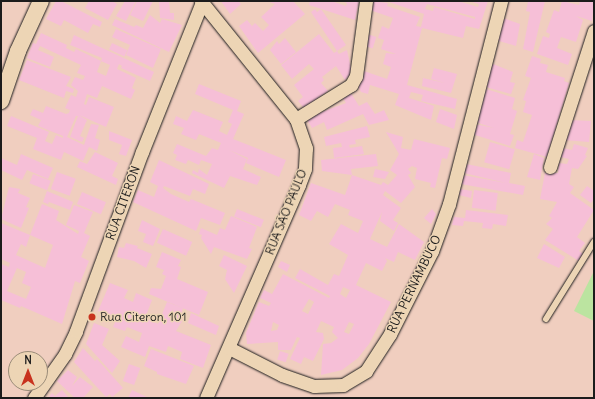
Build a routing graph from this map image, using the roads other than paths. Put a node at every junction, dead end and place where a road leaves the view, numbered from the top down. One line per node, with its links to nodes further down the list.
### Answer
1 (41, 1): 6 (street)
2 (366, 1): 7 (street)
3 (501, 1): 11 (street, RUA PERNAMBUCO)
4 (201, 2): 7 (street, RUA SÃO PAULO); 12 (street, RUA CITERON)
5 (594, 31): 8 (street)
6 (1, 99)
7 (296, 119): 11 (street, RUA SÃO PAULO)
8 (550, 166)
9 (594, 242): 10 (lane)
10 (546, 319)
11 (229, 348): 13 (street, RUA SÃO PAULO)
12 (34, 398)
13 (206, 398)

